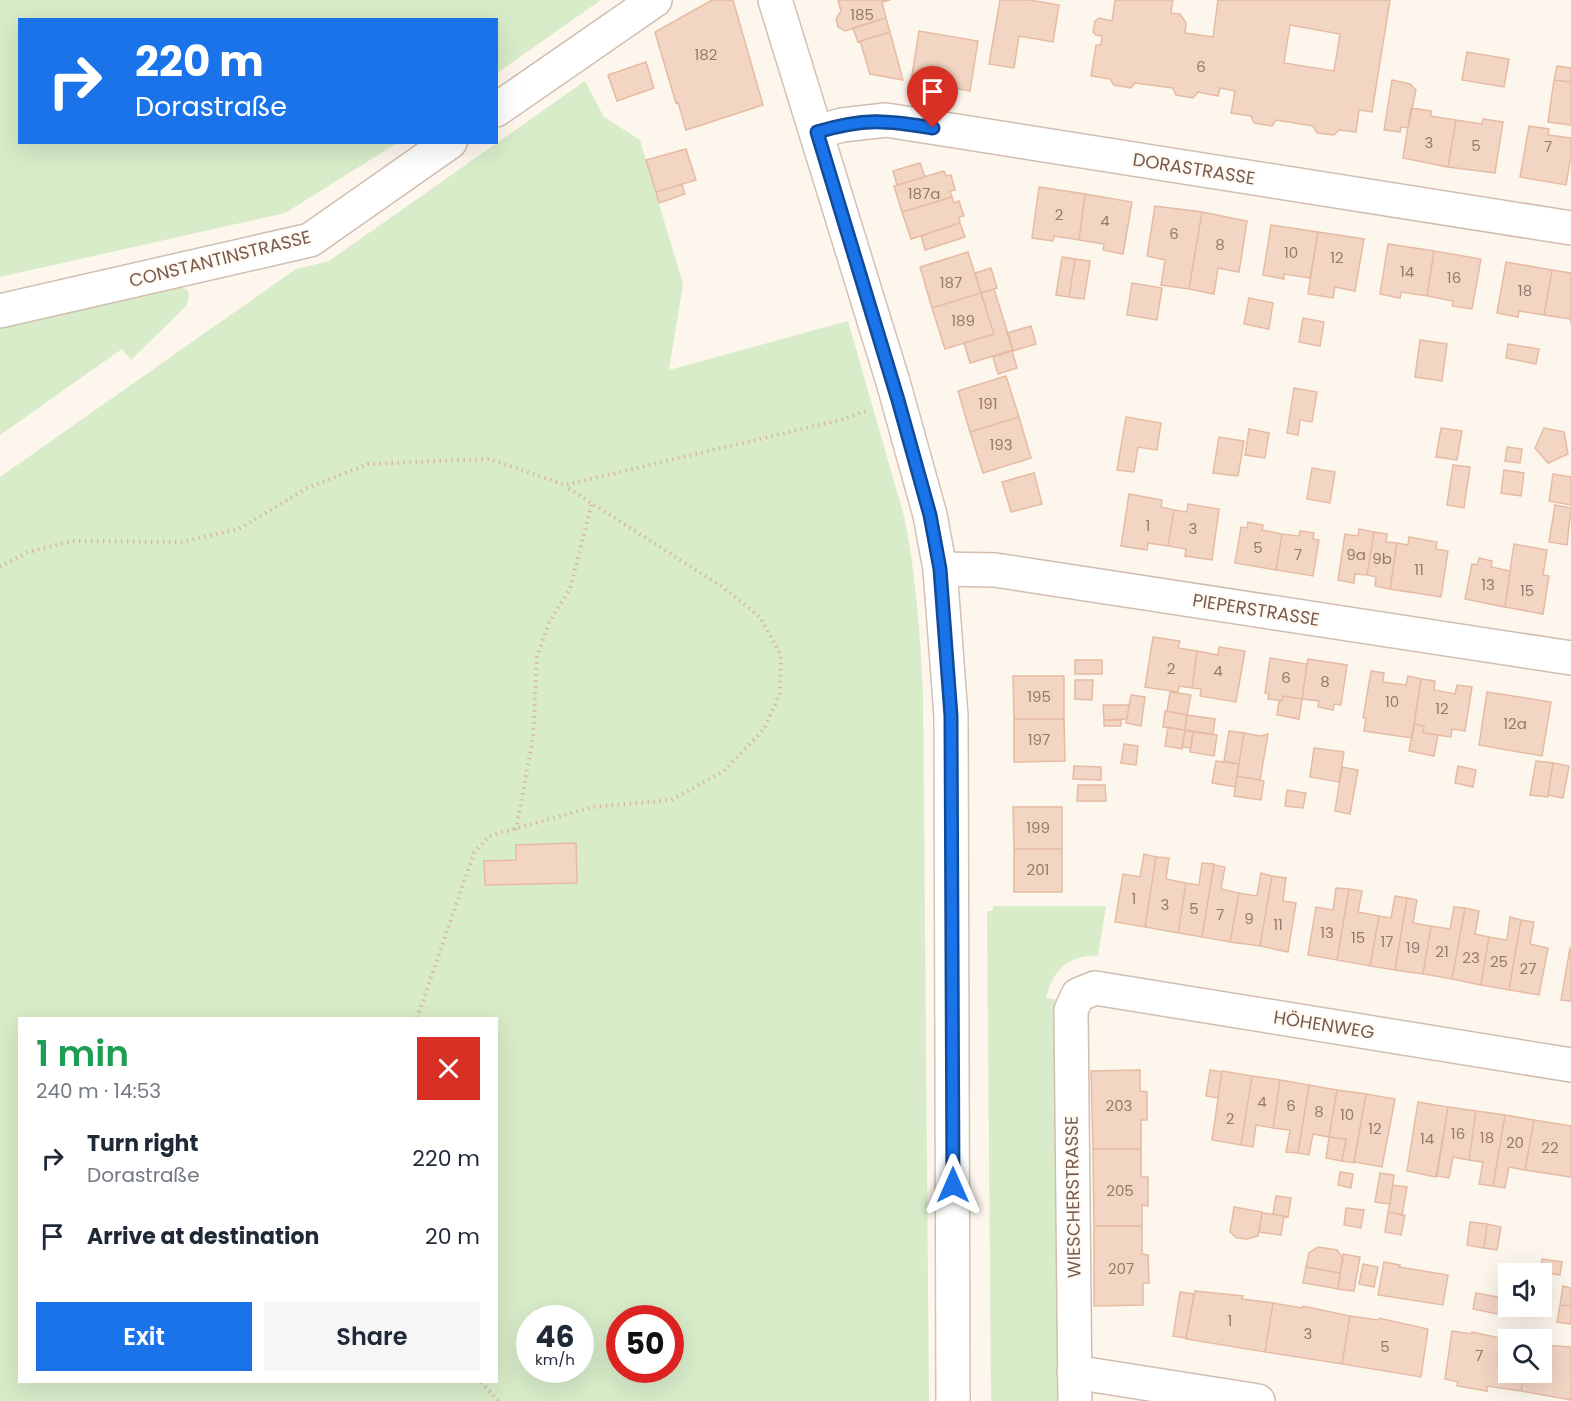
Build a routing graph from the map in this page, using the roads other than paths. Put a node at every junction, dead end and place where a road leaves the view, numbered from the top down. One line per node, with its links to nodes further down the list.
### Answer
1 (655, 0): 3 (street)
2 (775, 0): 4 (street)
3 (498, 109)
4 (817, 132): 6 (street, DORASTRASSE); 8 (street)
5 (447, 144): 7 (street, CONSTANTINSTRASSE)
6 (1571, 228)
7 (0, 311)
8 (940, 569): 9 (street, PIEPERSTRASSE); 13 (street)
9 (1571, 658)
10 (1078, 995): 11 (street, HÖHENWEG); 12 (street, WIESCHERSTRASSE)
11 (1571, 1065)
12 (1075, 1386): 14 (street)
13 (953, 1401)
14 (1258, 1401)

